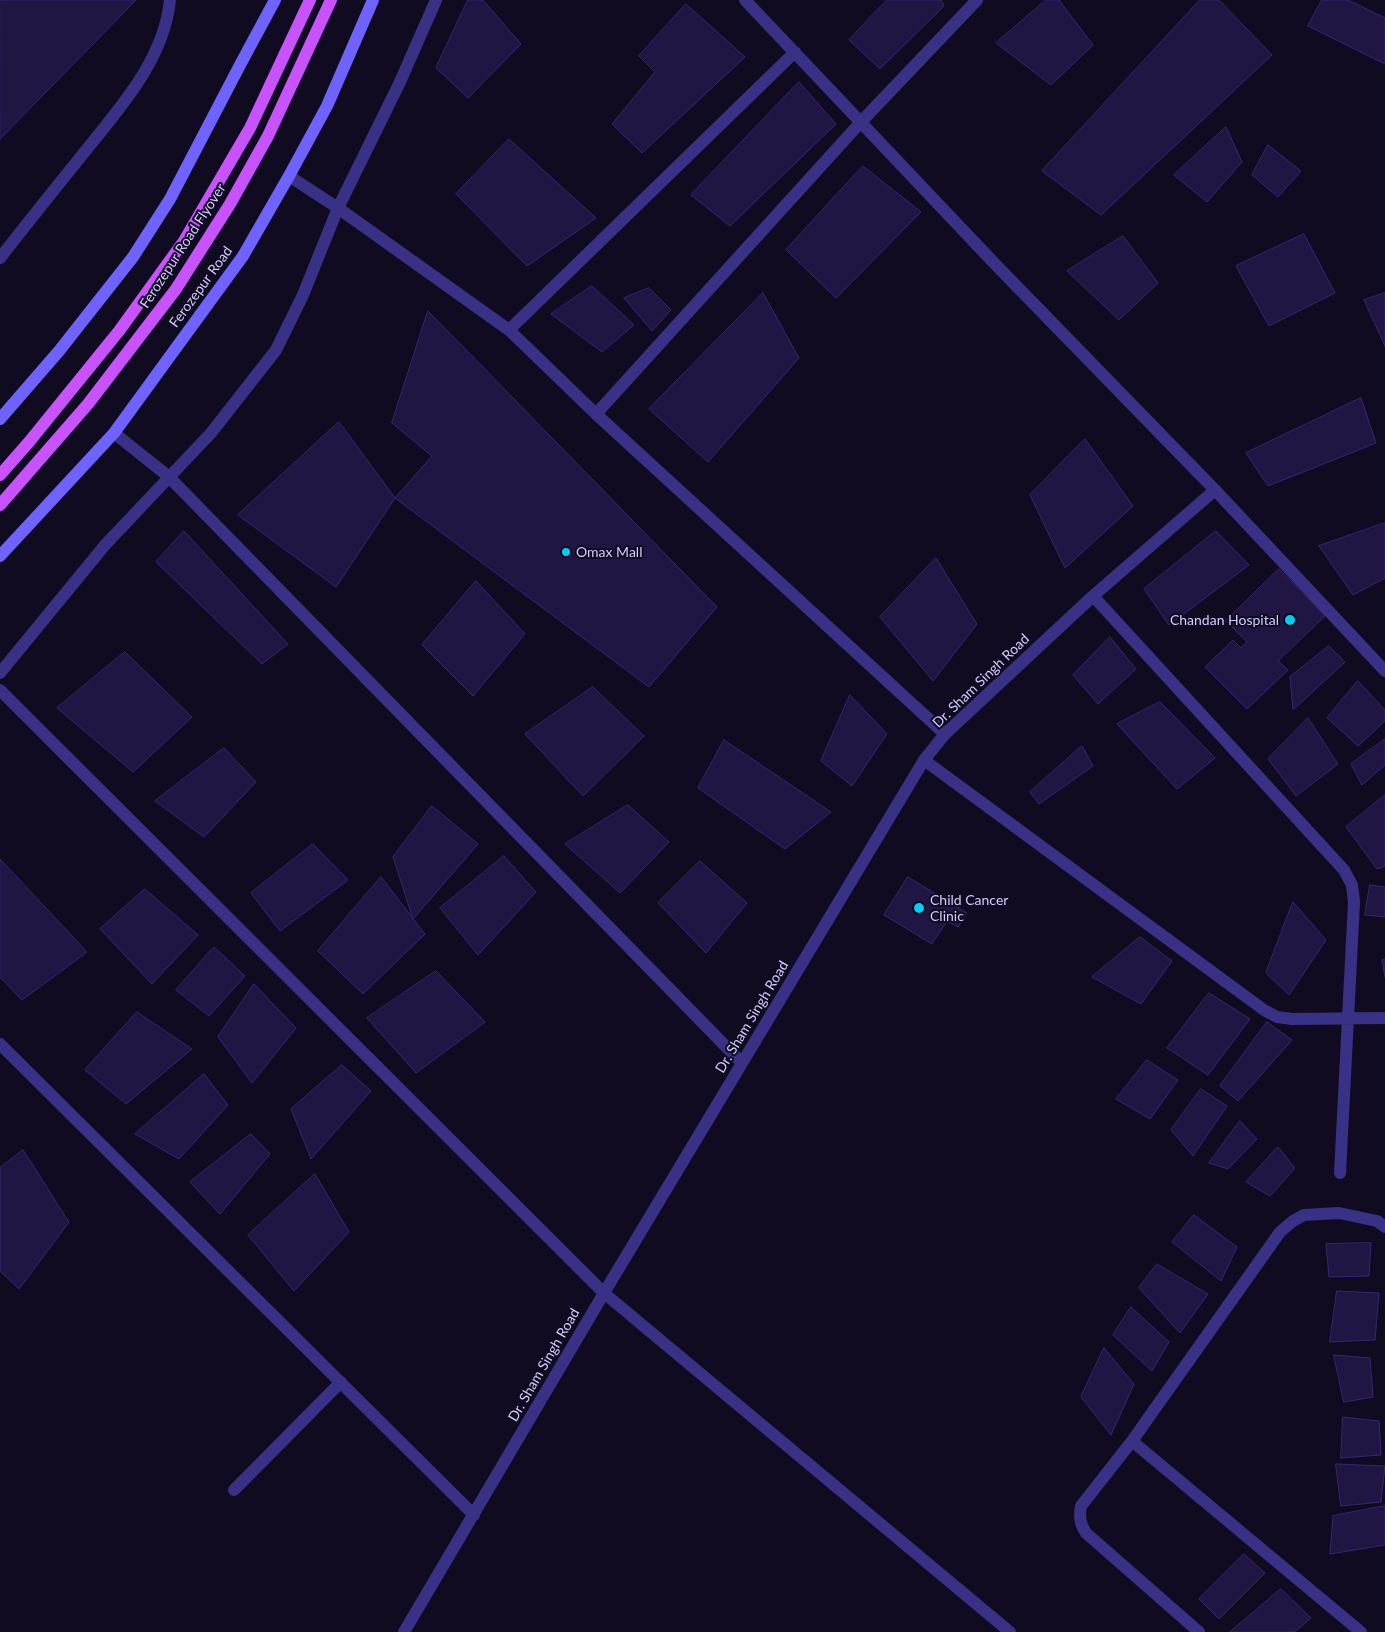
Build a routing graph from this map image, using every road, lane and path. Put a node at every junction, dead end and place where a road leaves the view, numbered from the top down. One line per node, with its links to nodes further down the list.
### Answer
1 (170, 0): 13 (street)
2 (275, 0): 16 (main road)
3 (310, 0): 18 (main road, Ferozepur Road Flyover)
4 (332, 0): 21 (main road, Ferozepur Road Flyover)
5 (373, 0): 11 (main road, Ferozepur Road)
6 (436, 0): 12 (street)
7 (745, 0): 9 (street)
8 (977, 0): 10 (street)
9 (795, 52): 10 (street); 14 (street)
10 (860, 123): 15 (street); 20 (street)
11 (290, 176): 12 (street); 17 (main road, Ferozepur Road)
12 (338, 208): 14 (street); 19 (street)
13 (0, 258)
14 (509, 330): 15 (street)
15 (596, 414): 27 (street)
16 (0, 419)
17 (114, 433): 19 (street); 22 (main road, Ferozepur Road)
18 (0, 475)
19 (168, 476): 25 (street); 32 (street)
20 (1214, 490): 23 (street, Dr. Sham Singh Road); 24 (street)
21 (0, 505)
22 (0, 556)
23 (1092, 596): 27 (street, Dr. Sham Singh Road); 29 (street)
24 (1385, 671)
25 (0, 673)
26 (0, 690): 35 (street)
27 (945, 734): 28 (street, Dr. Sham Singh Road)
28 (924, 760): 29 (street); 32 (street, Dr. Sham Singh Road)
29 (1348, 1018): 30 (street); 33 (street)
30 (1385, 1018)
31 (0, 1044): 36 (street)
32 (742, 1063): 35 (street, Dr. Sham Singh Road)
33 (1340, 1173)
34 (1385, 1227): 37 (street)
35 (604, 1293): 39 (street, Dr. Sham Singh Road); 41 (street)
36 (340, 1382): 38 (street); 39 (street)
37 (1132, 1441): 42 (street); 43 (street)
38 (234, 1490)
39 (474, 1515): 40 (street, Dr. Sham Singh Road)
40 (404, 1632)
41 (1010, 1632)
42 (1199, 1632)
43 (1361, 1632)

